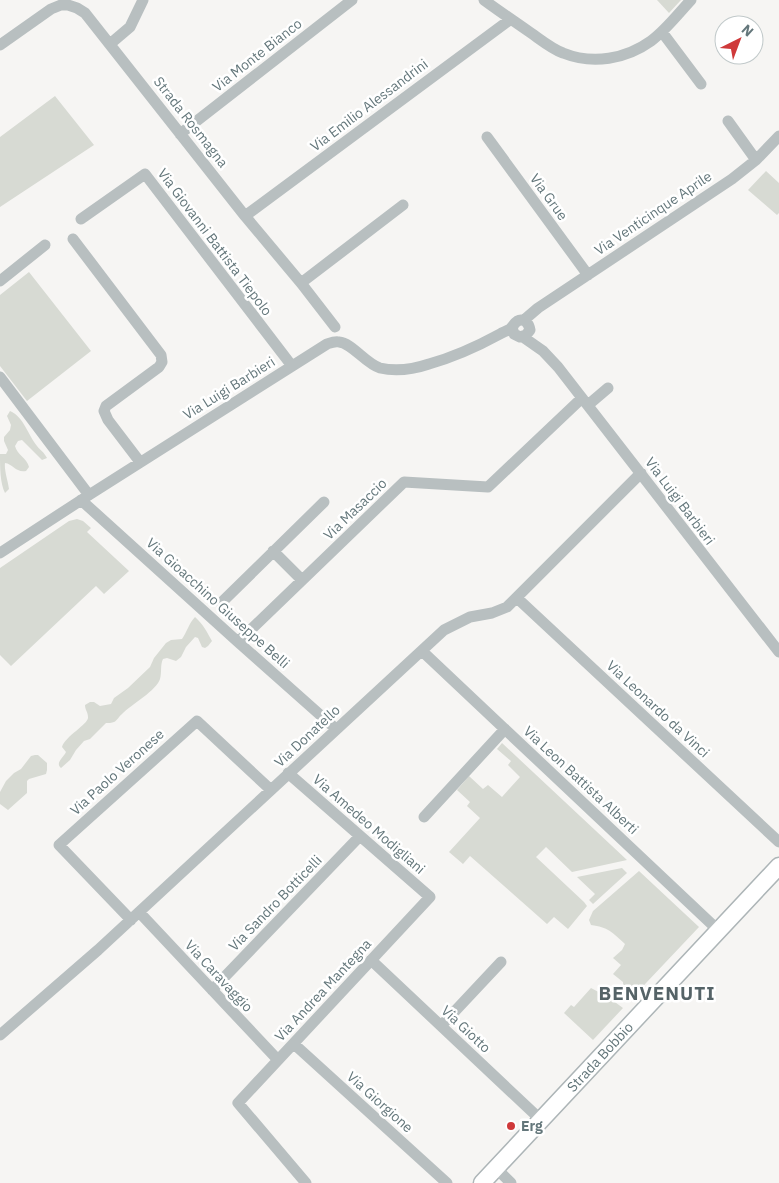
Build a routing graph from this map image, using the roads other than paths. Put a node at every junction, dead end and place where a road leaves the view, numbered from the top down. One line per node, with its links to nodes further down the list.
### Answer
1 (143, 0): 8 (street)
2 (352, 0): 11 (street, Via Monte Bianco)
3 (484, 0): 5 (street)
4 (691, 0): 6 (street)
5 (511, 19): 6 (street); 16 (street, Via Emilio Alessandrini)
6 (662, 32): 9 (street)
7 (0, 44): 8 (street, Strada Rosmagna)
8 (110, 44): 11 (street, Strada Rosmagna)
9 (701, 84)
10 (728, 121): 14 (street)
11 (180, 134): 16 (street, Strada Rosmagna)
12 (779, 136): 14 (street, Via Venticinque Aprile)
13 (487, 137): 20 (street, Via Grue)
14 (756, 160): 20 (street, Via Venticinque Aprile)
15 (403, 205): 22 (street)
16 (245, 216): 22 (street, Strada Rosmagna)
17 (80, 219): 27 (street, Via Giovanni Battista Tiepolo)
18 (73, 240): 31 (street)
19 (45, 245): 21 (street)
20 (588, 275): 24 (street, Via Venticinque Aprile)
21 (0, 281)
22 (301, 283): 23 (street, Strada Rosmagna)
23 (335, 328): 25 (street); 26 (street, Strada Rosmagna)
24 (522, 329): 26 (street); 30 (street, Via Luigi Barbieri)
25 (327, 344): 26 (street); 27 (street, Via Luigi Barbieri)
26 (348, 346)
27 (292, 366): 31 (street, Via Luigi Barbieri)
28 (0, 377): 33 (street, Via Gioacchino Giuseppe Belli)
29 (608, 388): 30 (street, Via Masaccio)
30 (585, 402): 32 (street, Via Luigi Barbieri); 37 (street, Via Masaccio)
31 (140, 462): 33 (street, Via Luigi Barbieri)
32 (641, 473): 38 (street, Via Donatello); 42 (street, Via Luigi Barbieri)
33 (85, 497): 36 (street, Via Luigi Barbieri); 40 (street, Via Gioacchino Giuseppe Belli)
34 (324, 502): 35 (street, Via Masaccio)
35 (273, 551): 37 (street); 39 (street, Via Masaccio)
36 (0, 553)
37 (306, 576): 40 (street, Via Masaccio)
38 (517, 598): 41 (street, Via Donatello); 49 (street, Via Leonardo da Vinci)
39 (221, 603)
40 (238, 642): 43 (street, Via Gioacchino Giuseppe Belli)
41 (422, 651): 43 (street, Via Donatello); 44 (street, Via Leon Battista Alberti)
42 (779, 652)
43 (336, 729): 45 (street, Via Donatello)
44 (505, 729): 47 (street); 53 (street, Via Leon Battista Alberti)
45 (288, 773): 46 (street, Via Donatello); 48 (street, Via Amedeo Modigliani)
46 (271, 790): 52 (street, Via Donatello); 52 (street, Via Paolo Veronese)
47 (424, 817)
48 (360, 836): 51 (street, Via Amedeo Modigliani); 56 (street, Via Sandro Botticelli)
49 (779, 842)
50 (779, 866): 53 (main road, Strada Bobbio)
51 (430, 897): 54 (street, Via Andrea Mantegna)
52 (135, 916): 56 (street, Via Caravaggio); 58 (street, Via Donatello)
53 (719, 931): 61 (main road, Strada Bobbio)
54 (371, 960): 57 (street, Via Giotto); 59 (street, Via Andrea Mantegna)
55 (501, 962): 57 (street)
56 (212, 990): 60 (street, Via Caravaggio)
57 (441, 1026): 61 (street, Via Giotto)
58 (0, 1035)
59 (294, 1044): 60 (street, Via Andrea Mantegna); 64 (street, Via Giorgione)
60 (278, 1060): 63 (street, Via Andrea Mantegna)
61 (541, 1120): 62 (main road, Strada Bobbio)
62 (496, 1168): 65 (main road, Strada Bobbio); 66 (street)
63 (306, 1183)
64 (446, 1183)
65 (482, 1183)
66 (512, 1183)

